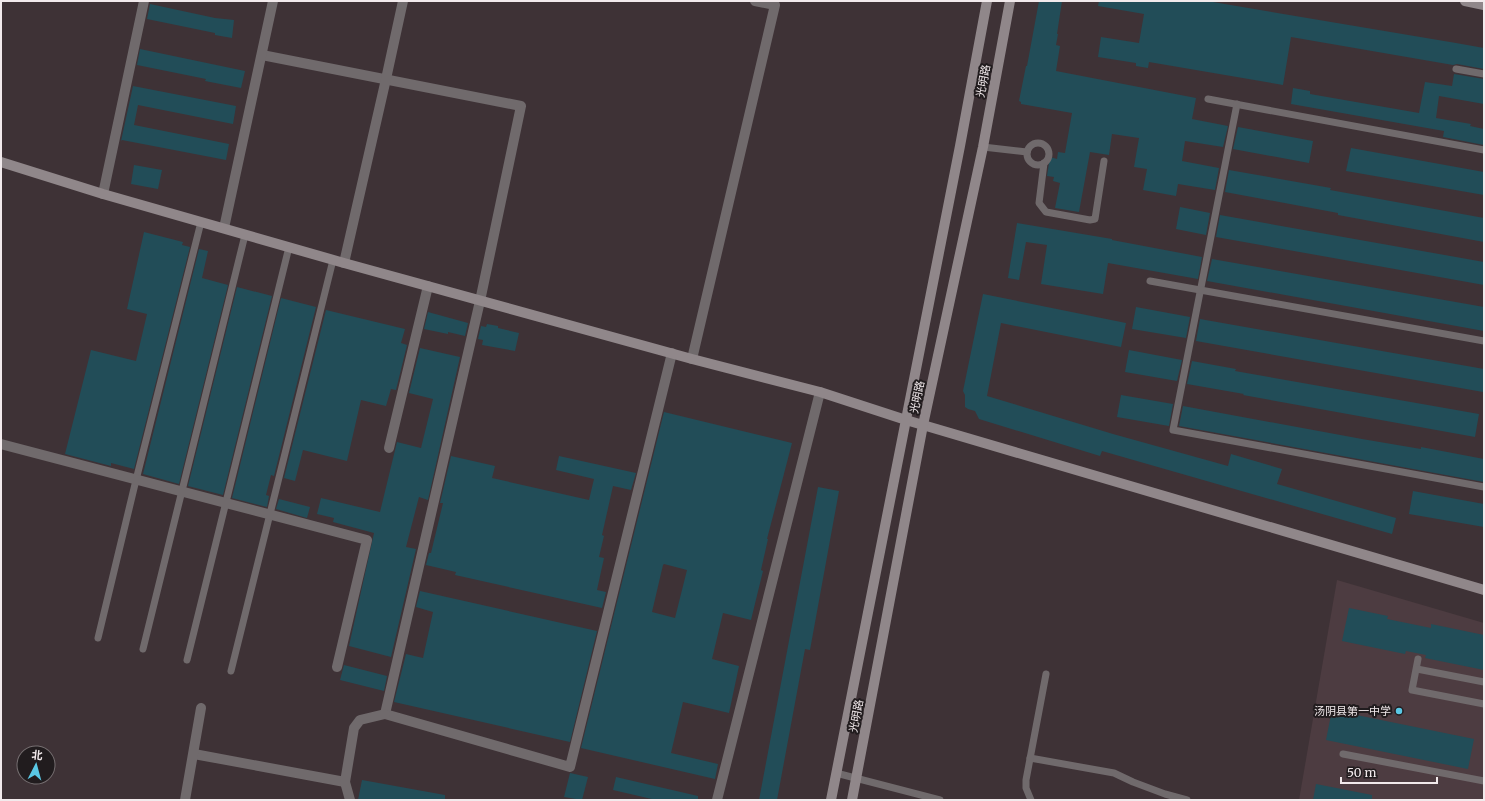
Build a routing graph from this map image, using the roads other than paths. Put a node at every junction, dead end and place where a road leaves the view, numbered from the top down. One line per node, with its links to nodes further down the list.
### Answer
1 (144, 1): 21 (street)
2 (273, 1): 9 (street)
3 (403, 1): 12 (street)
4 (755, 1): 34 (street)
5 (987, 1): 36 (main road, 光明路)
6 (1010, 1): 15 (main road, 光明路)
7 (1465, 1): 8 (main road)
8 (1484, 5)
9 (262, 55): 12 (street); 23 (street)
10 (1456, 68): 11 (lane)
11 (1484, 74)
12 (386, 80): 27 (street); 31 (street)
13 (1208, 99): 14 (lane)
14 (1237, 104): 16 (lane); 30 (lane)
15 (983, 147): 17 (lane); 37 (main road, 光明路)
16 (1484, 150)
17 (1027, 152): 20 (lane); 20 (lane)
18 (1104, 161): 20 (lane)
19 (1, 162): 21 (main road)
20 (1044, 163)
21 (103, 194): 22 (main road)
22 (200, 222): 23 (main road); 40 (lane)
23 (224, 228): 24 (main road)
24 (245, 235): 25 (main road); 42 (lane)
25 (289, 247): 26 (main road); 43 (lane)
26 (333, 260): 27 (main road); 44 (lane)
27 (344, 263): 29 (main road)
28 (1150, 281): 30 (lane)
29 (428, 286): 31 (main road); 39 (street)
30 (1200, 290): 32 (lane); 41 (lane)
31 (480, 301): 33 (main road); 57 (street)
32 (1484, 341)
33 (672, 353): 34 (main road); 57 (street)
34 (692, 359): 35 (main road)
35 (820, 392): 36 (main road); 67 (street)
36 (906, 420): 37 (main road); 61 (main road, 光明路)
37 (923, 425): 45 (main road); 62 (main road, 光明路)
38 (1, 444): 40 (street)
39 (389, 448)
40 (136, 480): 42 (street); 46 (lane)
41 (1484, 487)
42 (182, 492): 43 (street); 47 (lane)
43 (226, 503): 44 (street); 49 (lane)
44 (270, 515): 50 (street); 52 (lane)
45 (1484, 590)
46 (98, 638)
47 (143, 649)
48 (1418, 659): 51 (lane)
49 (187, 660)
50 (337, 667)
51 (1416, 669): 54 (lane); 55 (lane)
52 (231, 671)
53 (1046, 674): 60 (lane)
54 (1484, 682)
55 (1484, 704)
56 (201, 708): 58 (street)
57 (385, 714): 64 (street)
58 (194, 754): 64 (street); 65 (street)
59 (1343, 754): 63 (lane)
60 (1030, 758): 71 (lane); 72 (lane)
61 (836, 773): 62 (lane); 68 (main road, 光明路)
62 (856, 777): 69 (main road, 光明路); 70 (lane)
63 (1484, 781)
64 (345, 782): 66 (street)
65 (186, 800)
66 (350, 800)
67 (717, 800)
68 (831, 800)
69 (852, 800)
70 (940, 800)
71 (1031, 800)
72 (1187, 800)

